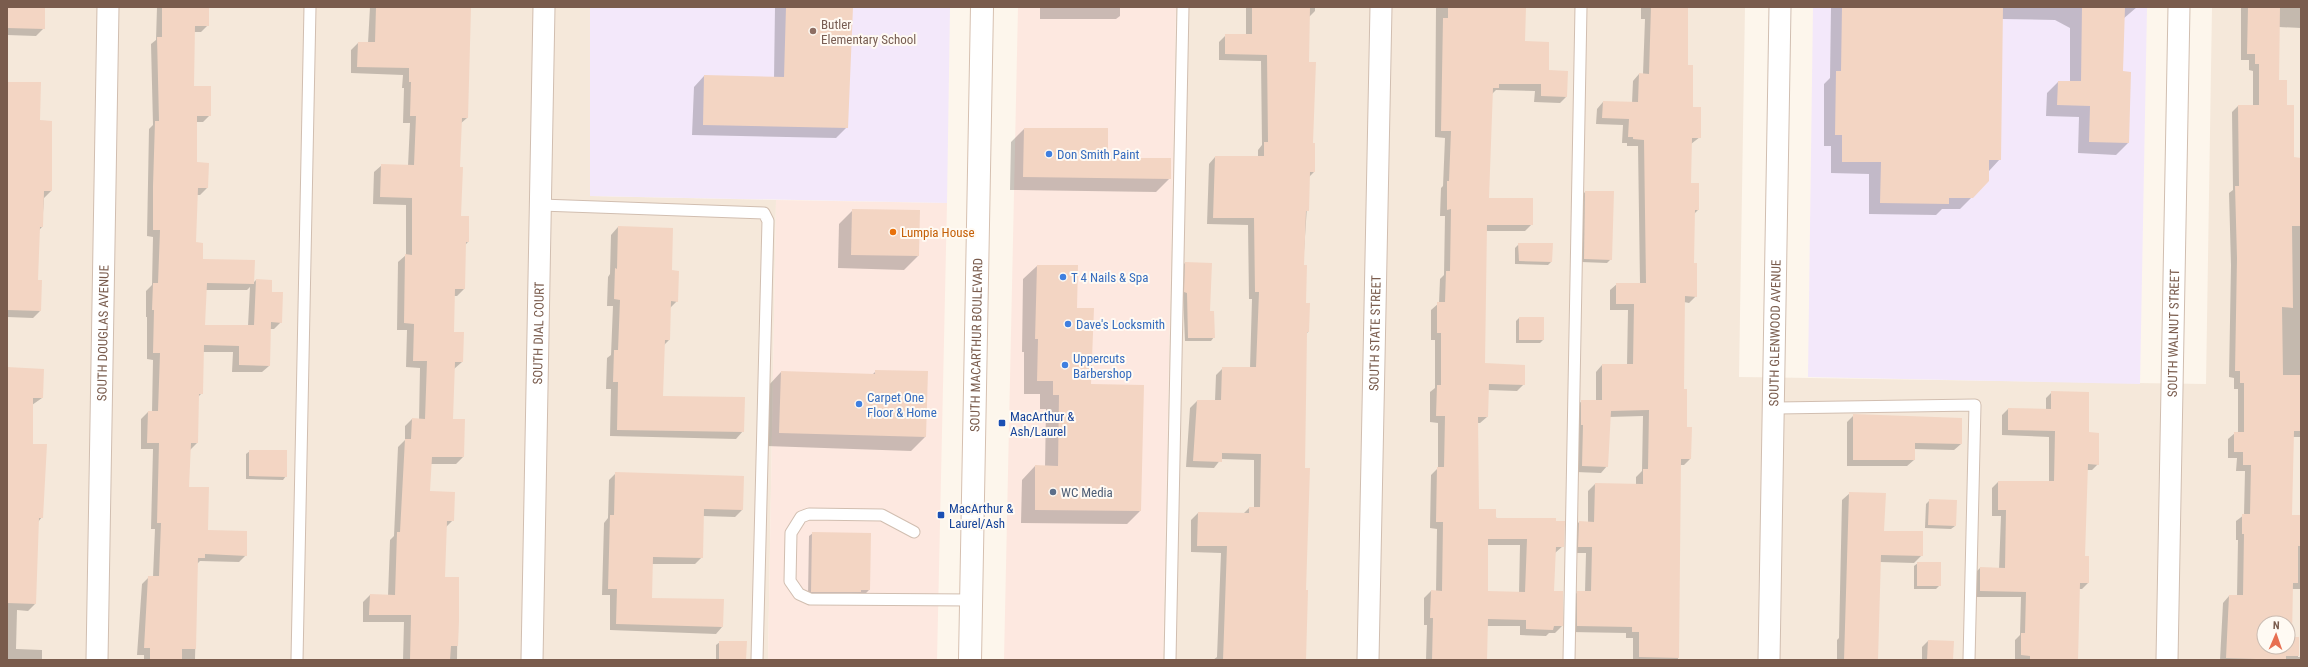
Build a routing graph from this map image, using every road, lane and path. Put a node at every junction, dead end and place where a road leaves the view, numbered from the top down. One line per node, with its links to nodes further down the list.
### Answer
1 (108, 7): 14 (street, SOUTH DOUGLAS AVENUE)
2 (310, 7): 15 (lane)
3 (544, 7): 10 (street, SOUTH DIAL COURT)
4 (982, 7): 13 (main road, SOUTH MACARTHUR BOULEVARD)
5 (1183, 7): 19 (lane)
6 (1381, 7): 20 (street, SOUTH STATE STREET)
7 (1581, 7): 21 (lane)
8 (1780, 7): 11 (street, SOUTH GLENWOOD AVENUE)
9 (2179, 7): 24 (street, SOUTH WALNUT STREET)
10 (541, 205): 16 (street, SOUTH DIAL COURT); 17 (lane)
11 (1774, 408): 22 (street, SOUTH GLENWOOD AVENUE); 23 (lane)
12 (914, 532): 13 (lane)
13 (971, 600): 18 (main road, SOUTH MACARTHUR BOULEVARD)
14 (97, 660)
15 (297, 660)
16 (532, 660)
17 (758, 660)
18 (970, 660)
19 (1170, 660)
20 (1368, 660)
21 (1569, 660)
22 (1769, 660)
23 (1969, 660)
24 (2167, 660)

